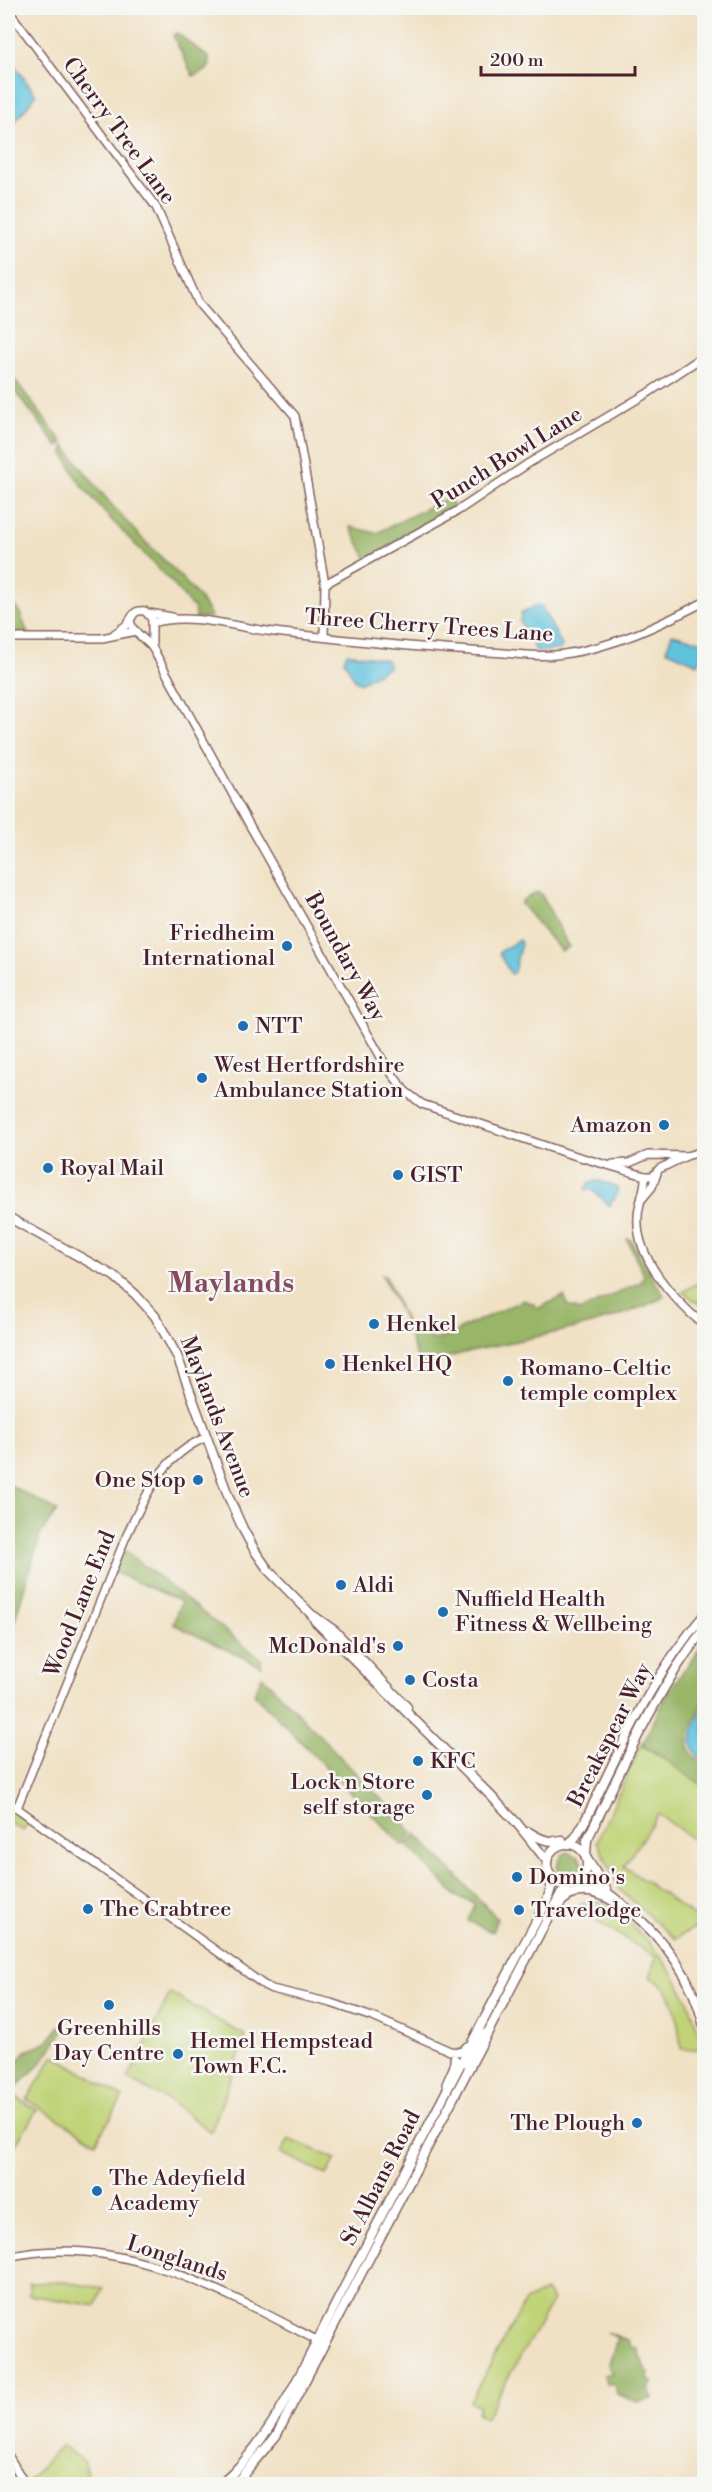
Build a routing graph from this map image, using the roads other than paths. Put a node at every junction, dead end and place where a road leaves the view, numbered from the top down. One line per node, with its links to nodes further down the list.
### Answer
1 (8, 10): 3 (street, Cherry Tree Lane)
2 (705, 356): 3 (street, Punch Bowl Lane)
3 (325, 584): 11 (street, Cherry Tree Lane)
4 (705, 602): 11 (street, Three Cherry Trees Lane)
5 (148, 613): 6 (street, Three Cherry Trees Lane); 7 (street); 8 (street)
6 (178, 619): 8 (street, Three Cherry Trees Lane); 11 (street, Three Cherry Trees Lane)
7 (130, 621): 9 (street); 10 (street)
8 (151, 625): 9 (street, Three Cherry Trees Lane); 13 (street, Boundary Way)
9 (137, 632): 10 (street, Three Cherry Trees Lane); 13 (street, Boundary Way)
10 (111, 636): 12 (street, Three Cherry Trees Lane)
11 (324, 637)
12 (8, 638)
13 (152, 647): 18 (street, Boundary Way)
14 (705, 1152): 16 (street)
15 (654, 1156): 16 (street); 17 (street); 19 (street)
16 (686, 1156): 19 (street)
17 (639, 1160): 18 (street, Boundary Way); 20 (street)
18 (610, 1164): 20 (street, Boundary Way)
19 (658, 1171): 20 (street); 21 (street)
20 (643, 1174): 21 (street)
21 (641, 1201): 23 (street)
22 (8, 1217): 24 (main road, Maylands Avenue)
23 (705, 1325)
24 (207, 1437): 25 (main road, Maylands Avenue); 34 (street, Wood Lane End)
25 (312, 1615): 27 (main road, Maylands Avenue); 29 (main road, Maylands Avenue)
26 (705, 1615): 36 (main road, Breakspear Way)
27 (326, 1623): 29 (main road); 30 (main road, Maylands Avenue)
28 (705, 1629): 40 (main road, Breakspear Way)
29 (333, 1639): 31 (main road, Maylands Avenue)
30 (375, 1671): 31 (main road); 32 (main road, Maylands Avenue)
31 (379, 1685): 32 (main road, Maylands Avenue)
32 (418, 1722): 35 (main road, Maylands Avenue)
33 (8, 1804): 34 (street)
34 (17, 1808): 49 (street)
35 (516, 1822): 37 (main road, Maylands Avenue); 41 (main road, Maylands Avenue)
36 (584, 1823): 37 (main road); 38 (main road, Breakspear Way)
37 (529, 1832): 39 (main road, Maylands Avenue)
38 (568, 1844): 39 (main road); 40 (main road)
39 (556, 1847): 41 (main road)
40 (587, 1857): 43 (main road); 44 (main road)
41 (547, 1862): 42 (main road)
42 (551, 1876): 43 (main road); 48 (main road, St Albans Road)
43 (577, 1881): 44 (main road); 46 (main road, St Albans Road)
44 (607, 1892): 45 (main road)
45 (627, 1908): 46 (main road); 47 (main road)
46 (545, 1924): 48 (main road, St Albans Road)
47 (705, 2026)
48 (482, 2032): 49 (street); 50 (main road, St Albans Road); 52 (main road, St Albans Road)
49 (450, 2051): 50 (street)
50 (458, 2062): 52 (main road, St Albans Road)
51 (8, 2257): 52 (street, Longlands)
52 (321, 2342): 55 (main road, St Albans Road); 56 (main road, St Albans Road)
53 (8, 2455): 54 (street)
54 (25, 2484)
55 (221, 2484)
56 (235, 2484)

